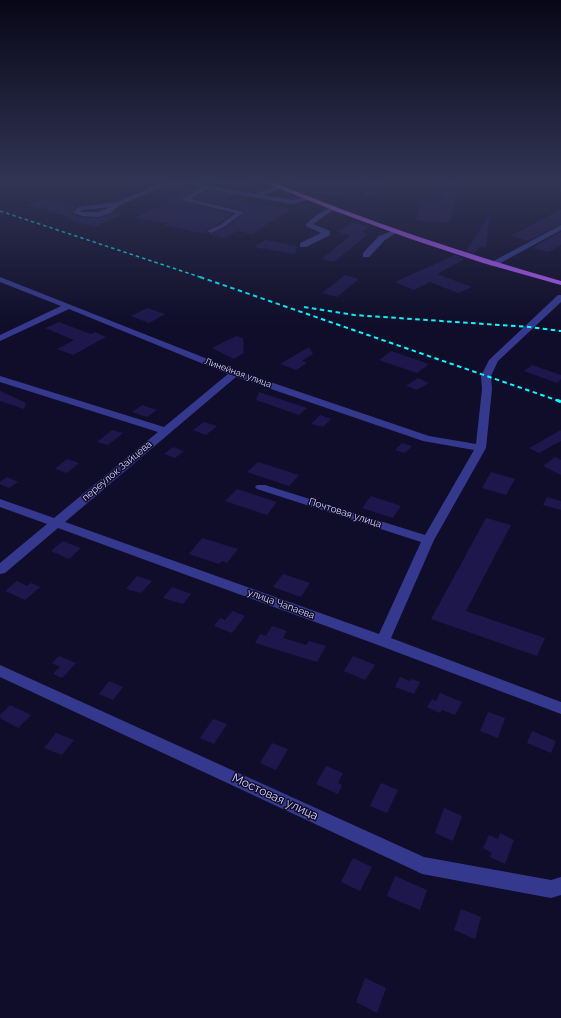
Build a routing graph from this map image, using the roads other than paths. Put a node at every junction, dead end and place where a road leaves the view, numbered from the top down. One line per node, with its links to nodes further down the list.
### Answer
1 (216, 229): 5 (street)
2 (315, 229): 7 (street)
3 (385, 229): 6 (main road)
4 (560, 229): 9 (street)
5 (211, 231)
6 (394, 232): 8 (street); 9 (main road)
7 (303, 245)
8 (366, 255)
9 (492, 264): 11 (main road)
10 (0, 279): 13 (street, Линейная улица)
11 (561, 283)
12 (561, 297): 18 (street)
13 (70, 306): 14 (street); 15 (street, Линейная улица)
14 (0, 338)
15 (235, 373): 17 (street, переулок Зайцева); 18 (street, Линейная улица)
16 (0, 379): 17 (street)
17 (165, 431): 21 (street, переулок Зайцева)
18 (481, 448): 22 (street)
19 (261, 486): 22 (street, Почтовая улица)
20 (0, 503): 21 (street, улица Чапаева)
21 (54, 523): 23 (street, переулок Зайцева); 24 (street, улица Чапаева)
22 (428, 540): 24 (street)
23 (0, 570)
24 (384, 641): 26 (street, улица Чапаева)
25 (0, 671): 27 (street, Мостовая улица)
26 (561, 708)
27 (561, 886)

